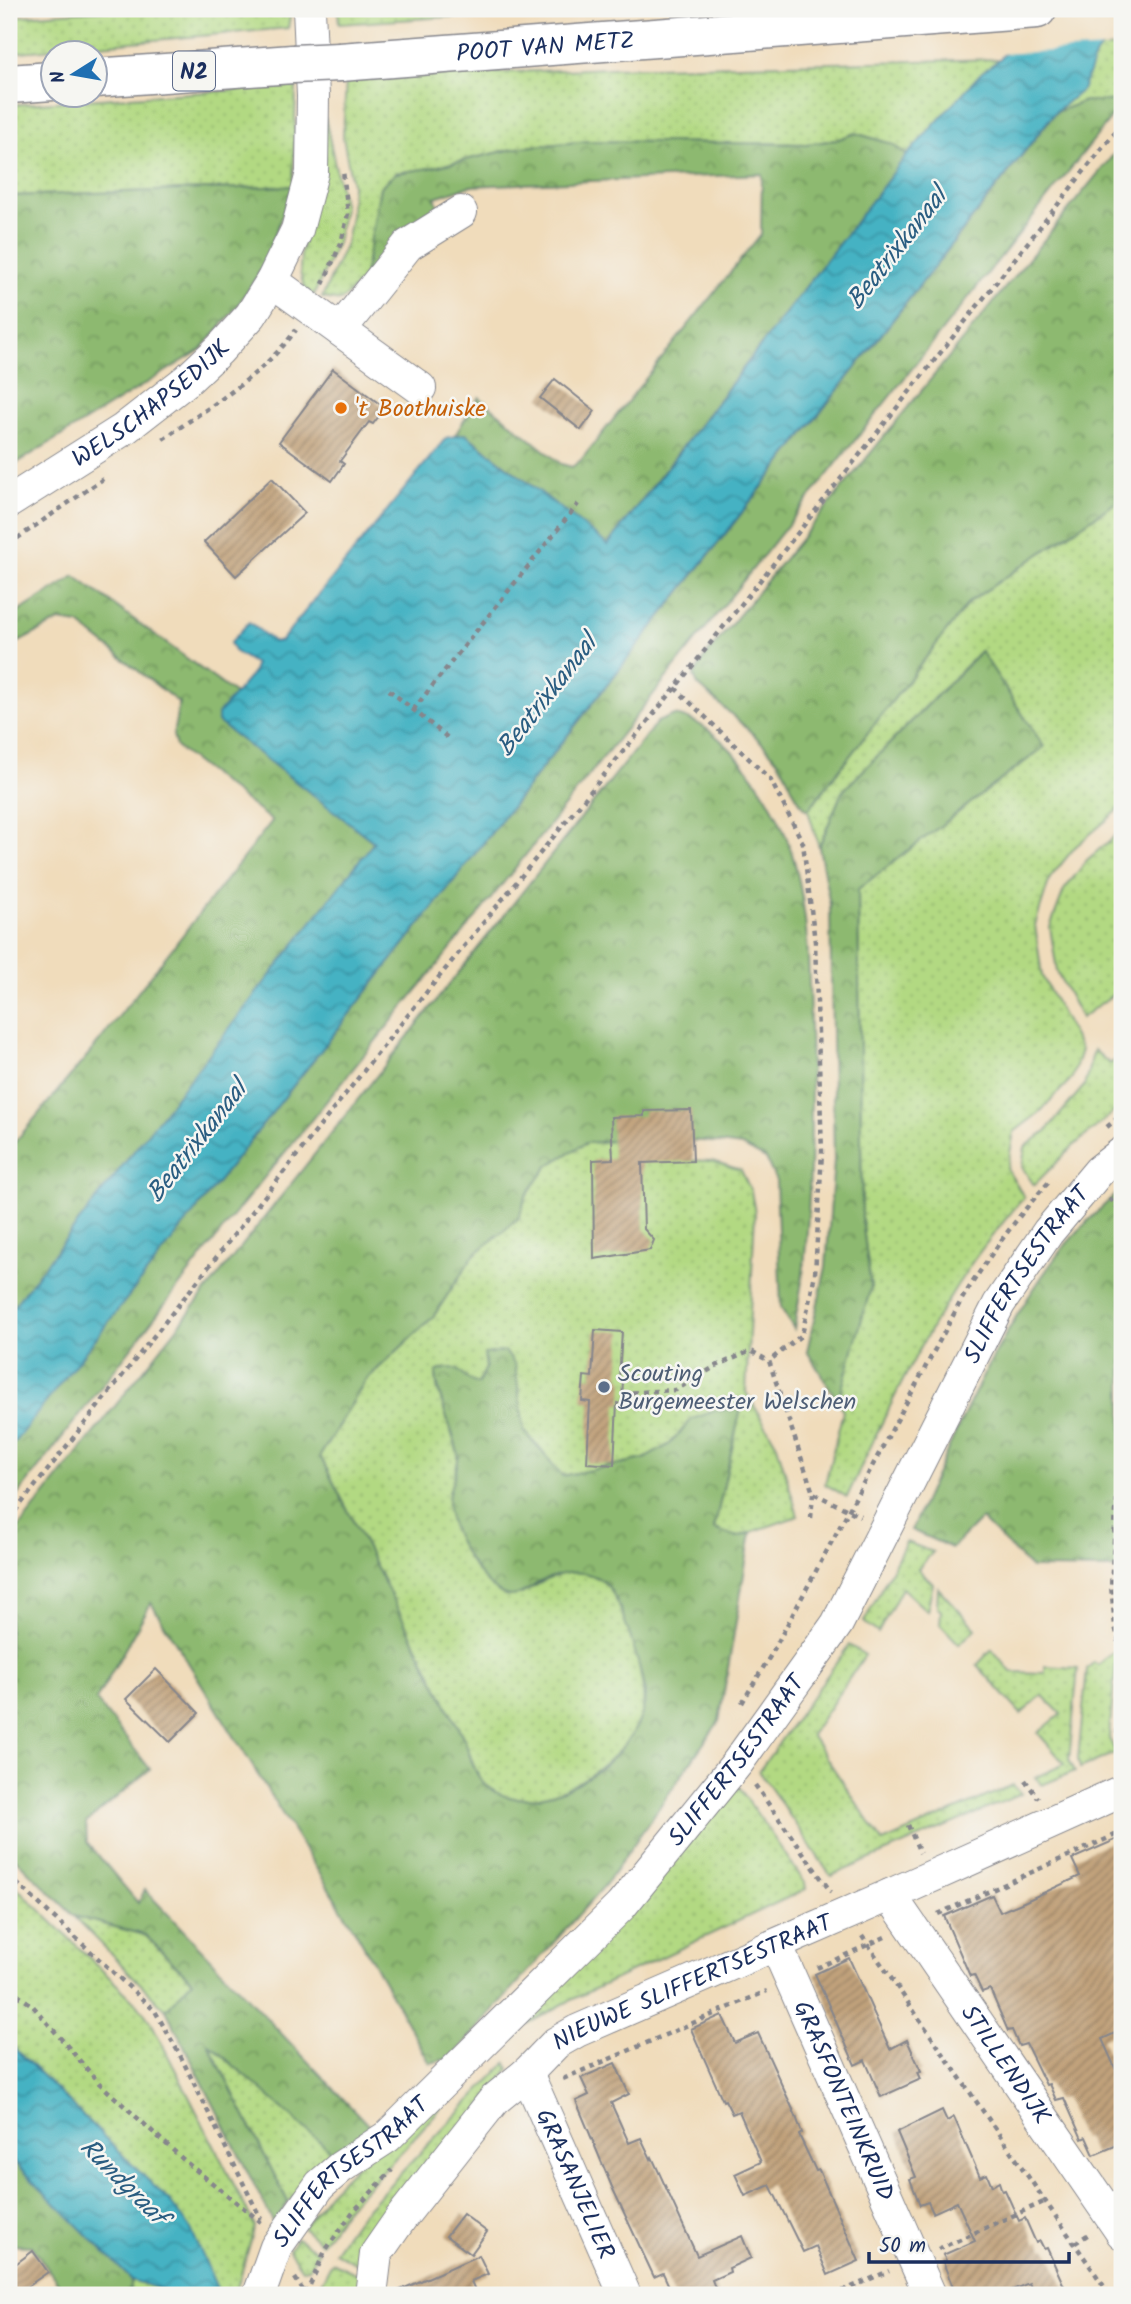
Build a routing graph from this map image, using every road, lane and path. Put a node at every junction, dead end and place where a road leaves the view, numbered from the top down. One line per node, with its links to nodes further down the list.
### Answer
1 (309, 9): 9 (street, WELSCHAPSEDIJK)
2 (1037, 9): 3 (highway, POOT VAN METZ / N2)
3 (1026, 10): 4 (highway, POOT VAN METZ / N2, bridge)
4 (108, 77)
5 (38, 82): 6 (highway)
6 (9, 84)
7 (1122, 126): 14 (path)
8 (461, 212): 10 (street)
9 (272, 281): 10 (street); 12 (street, WELSCHAPSEDIJK)
10 (340, 330): 11 (street)
11 (420, 388)
12 (9, 502)
13 (578, 504): 16 (path)
14 (675, 688): 19 (path); 24 (path)
15 (389, 690): 16 (path)
16 (413, 710): 17 (path)
17 (448, 738)
18 (1122, 1153): 25 (street, SLIFFERTSESTRAAT)
19 (769, 1360): 20 (path); 22 (path)
20 (622, 1393)
21 (1122, 1419): 26 (path)
22 (813, 1493): 23 (path); 25 (path)
23 (811, 1518)
24 (9, 1519)
25 (885, 1530): 43 (street, SLIFFERTSESTRAAT)
26 (1122, 1654)
27 (1122, 1689): 28 (path)
28 (1122, 1748)
29 (1122, 1791): 34 (street, NIEUWE SLIFFERTSESTRAAT)
30 (908, 1825): 32 (path)
31 (1122, 1832): 36 (path)
32 (921, 1854)
33 (9, 1876): 40 (path)
34 (890, 1895): 35 (street, NIEUWE SLIFFERTSESTRAAT); 36 (street, STILLENDIJK)
35 (846, 1914): 37 (path); 38 (street, NIEUWE SLIFFERTSESTRAAT)
36 (911, 1926): 37 (path); 42 (street, STILLENDIJK)
37 (868, 1944): 39 (path); 47 (path)
38 (776, 1945): 39 (street, GRASFONTEINKRUID); 41 (street, NIEUWE SLIFFERTSESTRAAT)
39 (792, 1980): 41 (path); 46 (street, GRASFONTEINKRUID)
40 (9, 1989)
41 (531, 2082): 44 (street, NIEUWE SLIFFERTSESTRAAT); 45 (street, GRASANJELIER)
42 (1122, 2233)
43 (259, 2295)
44 (371, 2295)
45 (625, 2295)
46 (930, 2295)
47 (1110, 2295)

